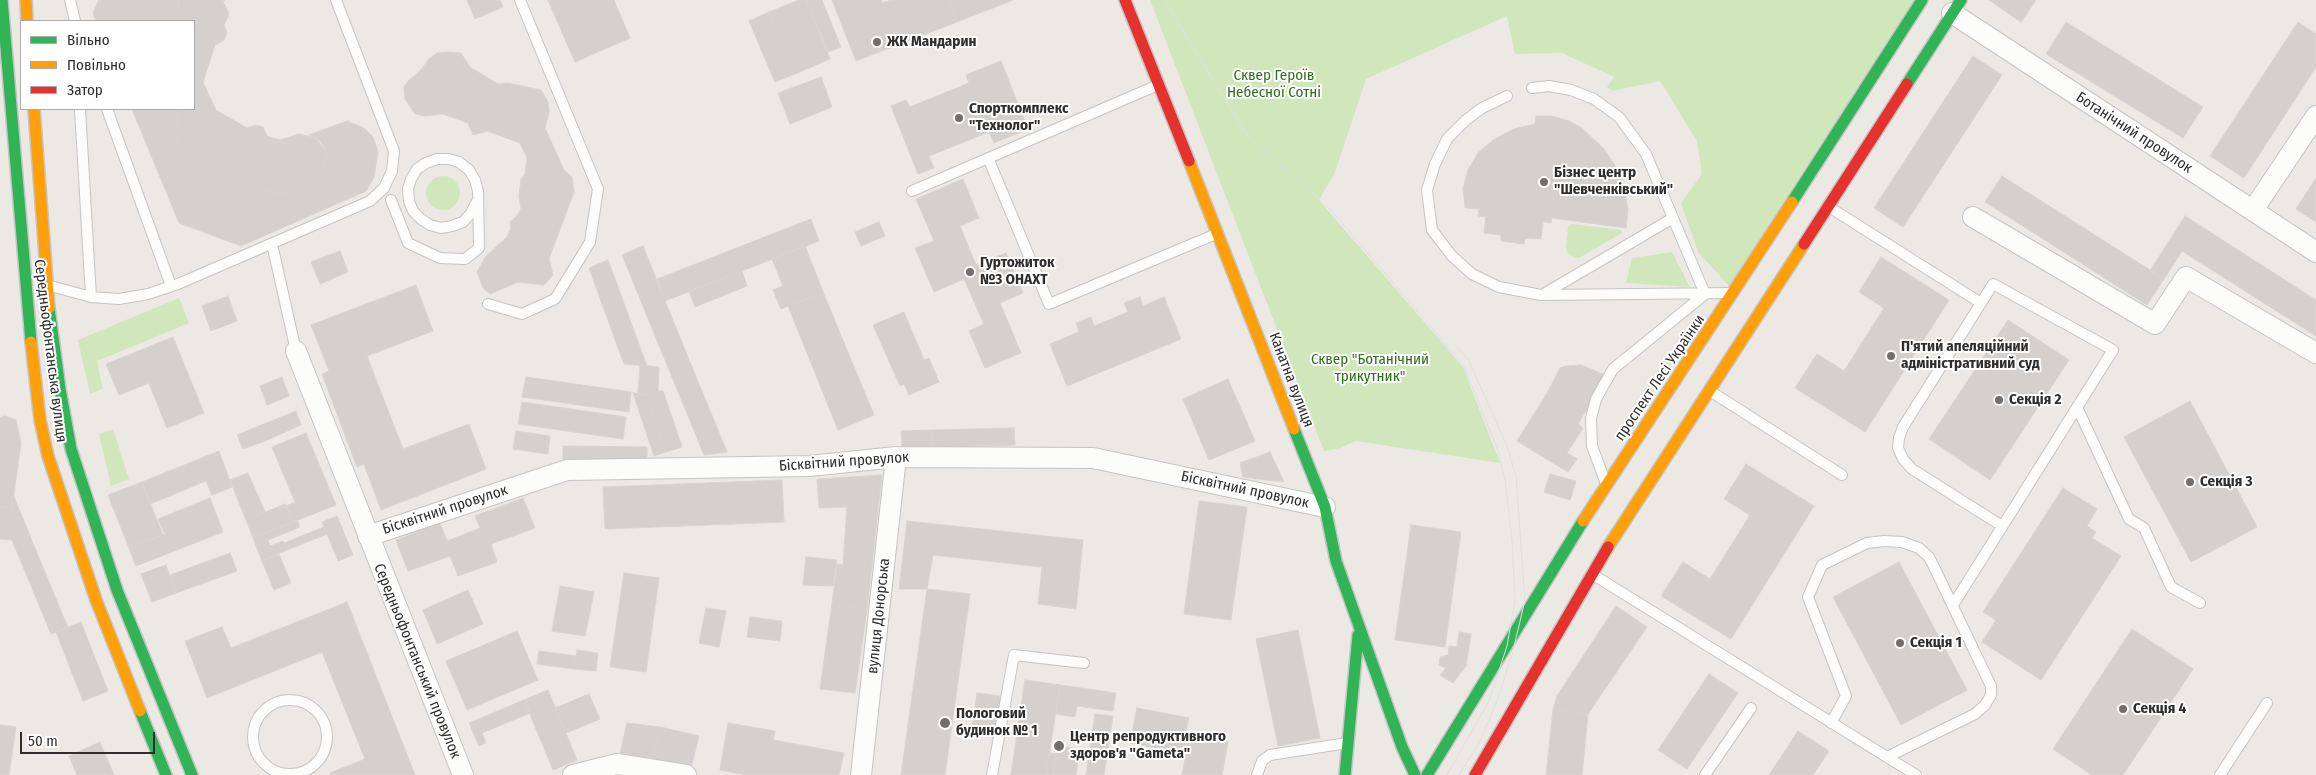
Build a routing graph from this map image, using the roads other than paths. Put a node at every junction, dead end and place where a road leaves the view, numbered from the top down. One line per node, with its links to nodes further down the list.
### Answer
1 (2, 0): 60 (main road, Середньофонтанська вулиця)
2 (26, 0): 9 (main road)
3 (70, 0): 10 (lane)
4 (336, 0): 20 (lane)
5 (520, 0): 38 (lane)
6 (1125, 0): 11 (main road, Канатна вулиця)
7 (1922, 0): 33 (main road, проспект Лесі Українки)
8 (1956, 7): 23 (main road); 24 (street, Ботанічний провулок)
9 (27, 20)
10 (75, 20)
11 (1159, 85): 18 (lane); 28 (main road, Канатна вулиця)
12 (1532, 88): 27 (lane)
13 (1507, 96): 35 (lane)
14 (34, 110): 31 (main road, Середньофонтанська вулиця)
15 (80, 110): 36 (lane)
16 (107, 110): 32 (lane)
17 (2316, 116): 24 (street)
18 (988, 158): 19 (lane); 28 (lane)
19 (912, 192)
20 (378, 194): 21 (lane); 29 (lane)
21 (391, 200): 22 (lane); 25 (lane)
22 (476, 203): 25 (lane); 25 (lane)
23 (1828, 206): 37 (lane); 41 (main road)
24 (2253, 210): 30 (street, Ботанічний провулок)
25 (413, 211)
26 (1973, 217): 40 (street)
27 (1673, 218): 34 (lane); 35 (lane)
28 (1217, 234): 46 (main road, Канатна вулиця)
29 (272, 244): 32 (lane); 39 (lane)
30 (2316, 252)
31 (46, 285): 36 (lane); 61 (main road, Середньофонтанська вулиця)
32 (171, 286): 36 (lane)
33 (1734, 293): 34 (lane); 45 (main road, проспект Лесі Українки)
34 (1705, 294): 35 (lane); 45 (lane)
35 (1541, 295)
36 (91, 297)
37 (1981, 303): 42 (lane); 47 (lane)
38 (488, 304)
39 (296, 351): 48 (street, Середньофонтанський провулок)
40 (2316, 354)
41 (1709, 391): 44 (lane); 49 (main road)
42 (2077, 407): 47 (lane); 50 (lane)
43 (896, 457): 46 (street, Бісквітний провулок); 48 (street, Бісквітний провулок); 65 (street, вулиця Донорська)
44 (1842, 475)
45 (1606, 484): 70 (main road, проспект Лесі Українки)
46 (1325, 507): 52 (main road, Канатна вулиця)
47 (2002, 526): 51 (lane)
48 (368, 536): 62 (street, Середньофонтанський провулок)
49 (1592, 574): 56 (lane); 71 (main road)
50 (2200, 603)
51 (1953, 605): 56 (lane); 58 (lane)
52 (1359, 626): 57 (main road); 69 (main road, Канатна вулиця)
53 (1084, 663): 66 (lane)
54 (2267, 703): 74 (lane)
55 (1750, 708): 72 (lane)
56 (1831, 723): 58 (lane)
57 (1348, 742): 67 (lane); 68 (main road)
58 (1888, 757): 73 (lane)
59 (271, 772): 59 (lane)
60 (166, 775)
61 (192, 775)
62 (462, 775)
63 (574, 775): 64 (street)
64 (686, 775)
65 (861, 775)
66 (992, 775)
67 (1257, 775)
68 (1345, 775)
69 (1415, 775)
70 (1427, 775)
71 (1474, 775)
72 (1705, 775)
73 (1916, 775)
74 (2220, 775)

